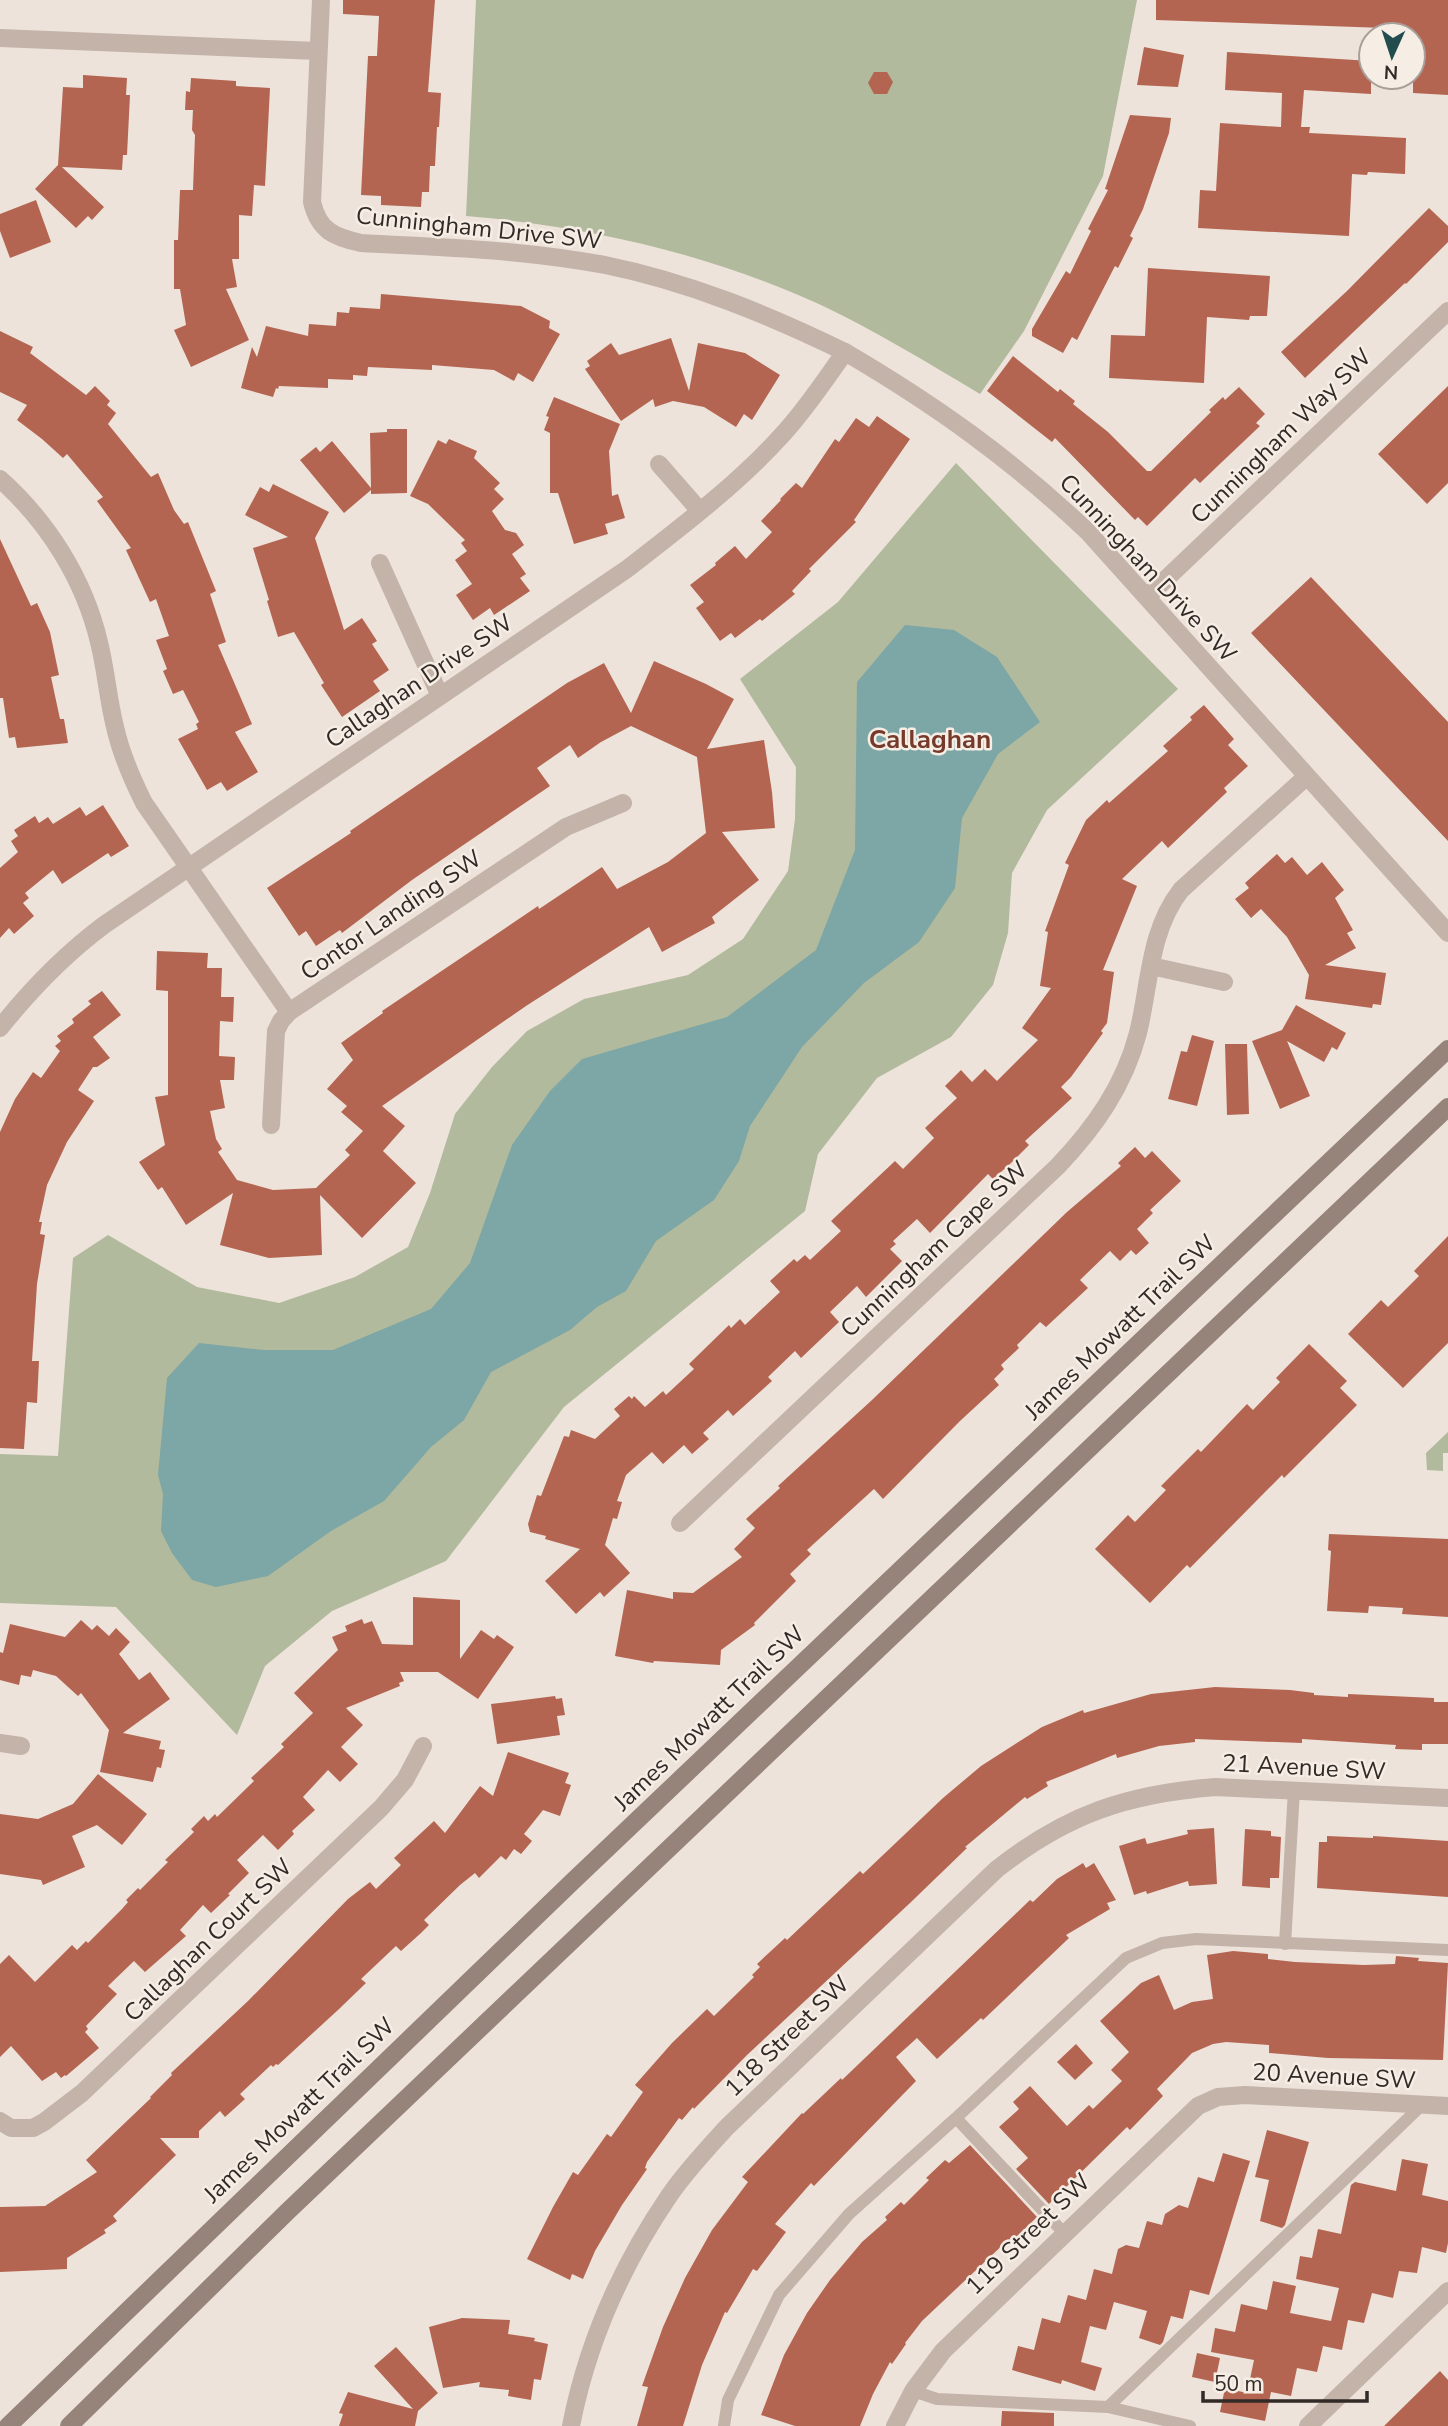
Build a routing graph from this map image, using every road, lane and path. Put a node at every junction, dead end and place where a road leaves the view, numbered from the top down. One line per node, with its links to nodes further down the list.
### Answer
1 (321, 0): 3 (street, Cunningham Drive SW)
2 (0, 38): 3 (street)
3 (318, 51): 5 (street, Cunningham Drive SW)
4 (1448, 311): 10 (street, Cunningham Way SW)
5 (845, 352): 8 (street, Callaghan Drive SW); 10 (street, Cunningham Drive SW)
6 (659, 464): 8 (street)
7 (0, 479): 14 (street)
8 (700, 511): 11 (street, Callaghan Drive SW)
9 (380, 563): 11 (street)
10 (1147, 597): 12 (street, Cunningham Drive SW)
11 (440, 696): 14 (street, Callaghan Drive SW)
12 (1306, 777): 15 (street, Cunningham Drive SW); 16 (street, Cunningham Cape SW)
13 (623, 803): 18 (street, Contor Landing SW)
14 (188, 867): 18 (street); 19 (street, Callaghan Drive SW)
15 (1448, 933)
16 (1151, 966): 17 (street); 23 (street, Cunningham Cape SW)
17 (1224, 982)
18 (289, 1012): 22 (street, Contor Landing SW)
19 (0, 1028)
20 (1448, 1049): 41 (main road, James Mowatt Trail SW)
21 (1448, 1107): 42 (main road)
22 (271, 1125)
23 (680, 1523)
24 (0, 1743): 25 (street)
25 (21, 1746)
26 (424, 1746): 36 (street, Callaghan Court SW)
27 (1294, 1790): 28 (street, 21 Avenue SW); 29 (street, 21 Avenue SW); 30 (lane)
28 (1158, 1792): 43 (street, 118 Street SW)
29 (1448, 1798)
30 (1285, 1944): 31 (lane); 35 (lane)
31 (1448, 1950)
32 (1218, 2097): 33 (street, 20 Avenue SW); 37 (street, 119 Street SW)
33 (1422, 2105): 34 (street, 20 Avenue SW); 40 (lane)
34 (1448, 2106)
35 (956, 2118): 37 (lane); 44 (lane)
36 (0, 2121)
37 (1064, 2234): 39 (street, 119 Street SW)
38 (1448, 2291): 47 (street)
39 (913, 2391): 40 (lane); 45 (street, 119 Street SW)
40 (1108, 2407): 46 (lane)
41 (8, 2426)
42 (69, 2426)
43 (571, 2426)
44 (724, 2426)
45 (895, 2426)
46 (1190, 2426)
47 (1308, 2426)

